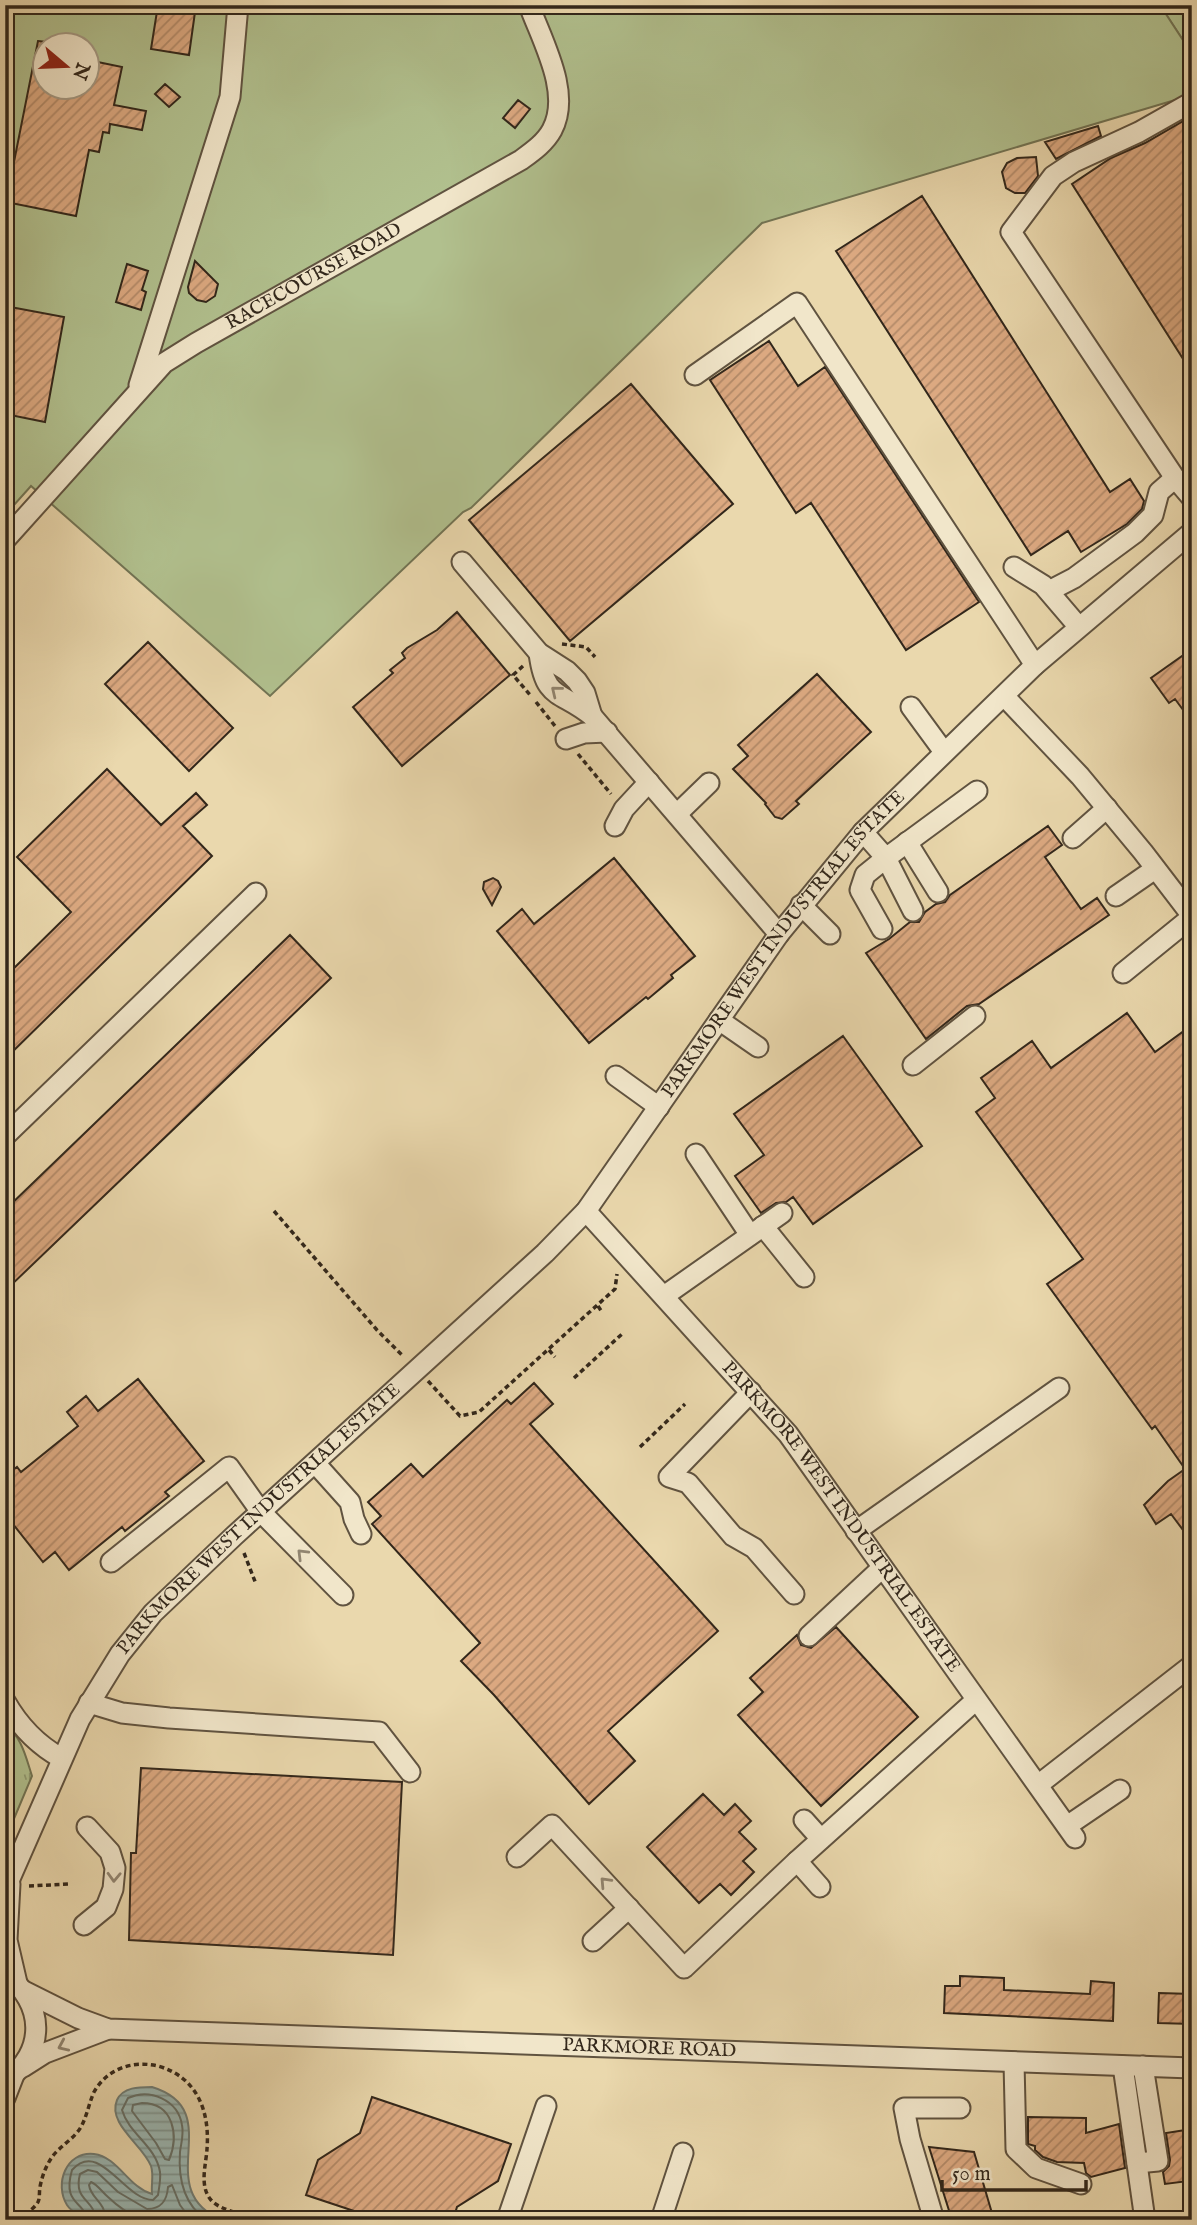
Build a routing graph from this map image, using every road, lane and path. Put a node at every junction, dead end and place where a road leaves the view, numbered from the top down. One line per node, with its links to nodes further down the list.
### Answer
1 (238, 5): 5 (street)
2 (529, 5): 5 (street, RACECOURSE ROAD)
3 (1192, 102): 6 (street)
4 (695, 375): 13 (street)
5 (137, 392): 8 (street, RACECOURSE ROAD)
6 (1185, 485): 11 (street)
7 (1192, 531): 12 (street, PARKMORE WEST INDUSTRIAL ESTATE)
8 (5, 540)
9 (462, 562): 16 (street)
10 (1014, 567): 11 (street)
11 (1049, 591): 12 (street)
12 (1078, 626): 13 (street, PARKMORE WEST INDUSTRIAL ESTATE)
13 (1035, 665): 14 (street, PARKMORE WEST INDUSTRIAL ESTATE)
14 (1004, 696): 18 (street, PARKMORE WEST INDUSTRIAL ESTATE); 22 (street)
15 (911, 708): 18 (street)
16 (607, 733): 17 (street); 19 (street)
17 (566, 739)
18 (944, 752): 25 (street, PARKMORE WEST INDUSTRIAL ESTATE)
19 (649, 782): 23 (street); 24 (street)
20 (709, 783): 23 (street)
21 (977, 791): 27 (street)
22 (1107, 808): 26 (street); 29 (street)
23 (677, 814): 37 (street)
24 (615, 826)
25 (863, 832): 28 (street); 33 (street, PARKMORE WEST INDUSTRIAL ESTATE)
26 (1073, 838)
27 (907, 842): 28 (street); 30 (street)
28 (886, 858): 34 (street); 36 (street)
29 (1156, 869): 32 (street); 35 (street)
30 (938, 892)
31 (256, 893): 46 (street)
32 (1115, 896)
33 (801, 905): 37 (street, PARKMORE WEST INDUSTRIAL ESTATE); 38 (street)
34 (912, 911)
35 (1192, 916): 39 (street)
36 (882, 929)
37 (779, 934): 41 (street, PARKMORE WEST INDUSTRIAL ESTATE)
38 (830, 934)
39 (1123, 973)
40 (975, 1016): 43 (street)
41 (719, 1020): 42 (street); 45 (street, PARKMORE WEST INDUSTRIAL ESTATE)
42 (758, 1047)
43 (913, 1065)
44 (616, 1076): 45 (street)
45 (659, 1107): 48 (street, PARKMORE WEST INDUSTRIAL ESTATE)
46 (5, 1136)
47 (696, 1154): 50 (street)
48 (586, 1211): 52 (street, PARKMORE WEST INDUSTRIAL ESTATE); 63 (street, PARKMORE WEST INDUSTRIAL ESTATE)
49 (782, 1213): 50 (street)
50 (757, 1230): 51 (street); 52 (street)
51 (804, 1277)
52 (664, 1296): 60 (street, PARKMORE WEST INDUSTRIAL ESTATE)
53 (597, 1306): 54 (path)
54 (603, 1312)
55 (622, 1335): 58 (path)
56 (549, 1350): 57 (path)
57 (555, 1357)
58 (574, 1378)
59 (1059, 1388): 65 (street)
60 (751, 1392): 65 (street, PARKMORE WEST INDUSTRIAL ESTATE); 71 (street)
61 (685, 1404): 62 (path)
62 (640, 1447)
63 (315, 1463): 64 (street, PARKMORE WEST INDUSTRIAL ESTATE); 66 (street)
64 (261, 1512): 67 (street, PARKMORE WEST INDUSTRIAL ESTATE); 68 (street); 72 (street, one-way to 64)
65 (856, 1531): 69 (street, PARKMORE WEST INDUSTRIAL ESTATE)
66 (361, 1534)
67 (234, 1536): 70 (path); 76 (street, PARKMORE WEST INDUSTRIAL ESTATE)
68 (111, 1562)
69 (882, 1568): 73 (street); 75 (street, PARKMORE WEST INDUSTRIAL ESTATE)
70 (256, 1584)
71 (794, 1594)
72 (343, 1595)
73 (809, 1636)
74 (1192, 1665): 80 (street)
75 (976, 1700): 80 (street, PARKMORE WEST INDUSTRIAL ESTATE); 84 (street)
76 (89, 1703): 78 (street, PARKMORE WEST INDUSTRIAL ESTATE); 79 (street)
77 (6, 1704): 78 (street)
78 (61, 1758): 88 (street, PARKMORE WEST INDUSTRIAL ESTATE)
79 (410, 1772)
80 (1038, 1785): 81 (street, PARKMORE WEST INDUSTRIAL ESTATE)
81 (1120, 1790)
82 (804, 1819): 84 (street)
83 (87, 1827): 91 (street, one-way to 91)
84 (821, 1839): 86 (street)
85 (517, 1857): 90 (street, one-way to 85)
86 (797, 1861): 89 (street); 90 (street)
87 (69, 1884): 88 (path)
88 (8, 1887): 93 (street, PARKMORE WEST INDUSTRIAL ESTATE)
89 (820, 1887)
90 (629, 1908): 92 (street)
91 (84, 1925)
92 (593, 1941)
93 (16, 1983): 94 (street, PARKMORE ROAD); 98 (street, PARKMORE WEST INDUSTRIAL ESTATE)
94 (108, 2029): 95 (street, PARKMORE ROAD); 98 (street, PARKMORE ROAD, one-way to 98)
95 (1014, 2062): 96 (street, PARKMORE ROAD); 103 (street)
96 (1133, 2066): 97 (street, PARKMORE ROAD); 109 (street)
97 (1192, 2068)
98 (14, 2075): 99 (street, PARKMORE WEST INDUSTRIAL ESTATE)
99 (5, 2098)
100 (546, 2106): 106 (street)
101 (960, 2108): 108 (street)
102 (683, 2153): 107 (street)
103 (1082, 2184)
104 (18, 2220): 105 (path)
105 (260, 2220)
106 (508, 2220)
107 (661, 2220)
108 (934, 2220)
109 (1145, 2220)

